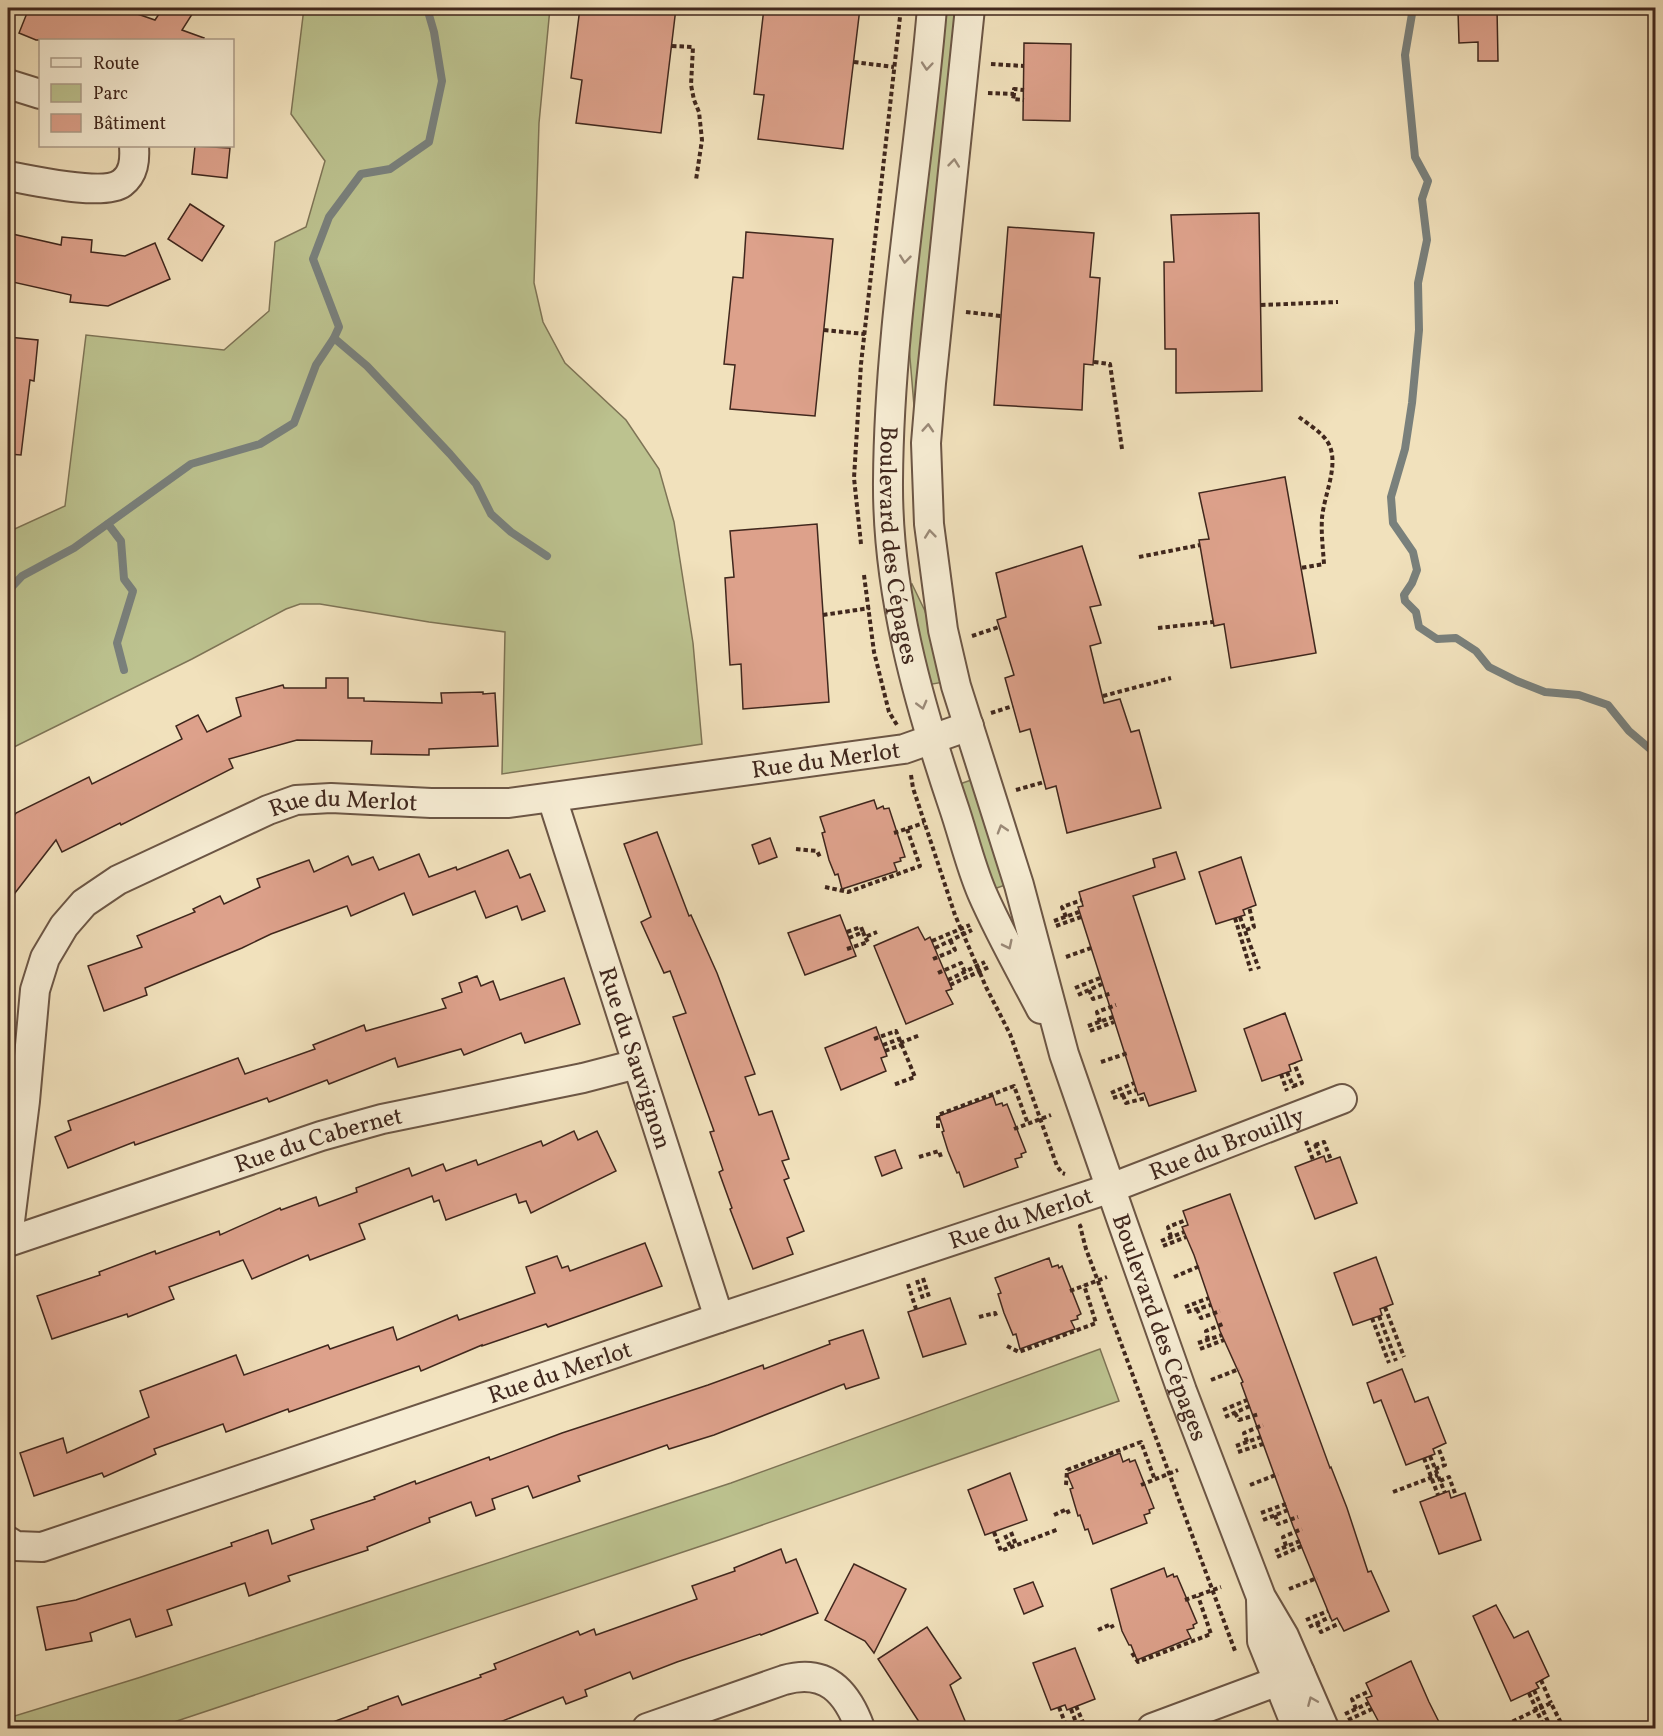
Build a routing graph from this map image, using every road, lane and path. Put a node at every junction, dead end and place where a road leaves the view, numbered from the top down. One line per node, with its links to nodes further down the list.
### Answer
1 (901, 8): 8 (path, Boulevard des Cépages)
2 (932, 8): 43 (street, Boulevard des Cépages, one-way to 43)
3 (970, 8): 42 (street, Boulevard des Cépages, one-way to 3)
4 (672, 46): 18 (path)
5 (854, 62): 8 (path)
6 (987, 64): 7 (path)
7 (1024, 66)
8 (894, 67): 9 (path); 24 (path, Boulevard des Cépages)
9 (904, 68)
10 (8, 84): 13 (street)
11 (1024, 90): 14 (path)
12 (984, 92): 14 (path)
13 (39, 94)
14 (1014, 94): 15 (path)
15 (1024, 100)
16 (134, 147): 17 (street)
17 (8, 176)
18 (696, 180)
19 (1338, 302): 20 (path)
20 (1261, 304)
21 (960, 312): 22 (path)
22 (1001, 316)
23 (824, 330): 24 (path)
24 (864, 334): 25 (path); 29 (path, Boulevard des Cépages)
25 (875, 335)
26 (1094, 362): 28 (path)
27 (1299, 417): 32 (path)
28 (1122, 449)
29 (856, 500)
30 (1200, 545): 31 (path)
31 (1139, 557)
32 (1301, 568)
33 (877, 607): 34 (path)
34 (823, 615)
35 (1213, 622): 37 (path)
36 (999, 627): 38 (path)
37 (1158, 628)
38 (966, 639)
39 (1172, 678): 40 (path)
40 (1102, 696)
41 (1013, 706): 42 (path)
42 (978, 720): 43 (street, Rue du Merlot); 101 (street, Boulevard des Cépages, one-way to 42)
43 (931, 740): 47 (street, Rue du Merlot); 101 (street, Boulevard des Cépages, one-way to 101)
44 (911, 775): 49 (path)
45 (1044, 782): 46 (path)
46 (1012, 791)
47 (552, 798): 104 (street, Rue du Sauvignon); 134 (street, Rue du Merlot)
48 (934, 819): 49 (path)
49 (924, 823): 50 (path); 62 (path)
50 (907, 829): 51 (path); 54 (path)
51 (894, 833)
52 (796, 849): 53 (path)
53 (820, 857)
54 (825, 887)
55 (1082, 900): 57 (path)
56 (1249, 907): 63 (path)
57 (1066, 917): 60 (path); 61 (path)
58 (1240, 917): 63 (path)
59 (1235, 918): 80 (path)
60 (1053, 922)
61 (1054, 927)
62 (960, 929): 67 (path); 67 (path); 70 (path)
63 (1246, 930): 79 (path)
64 (847, 932): 66 (path)
65 (877, 932): 66 (path)
66 (864, 935): 68 (path); 73 (path)
67 (963, 935): 69 (path); 78 (path)
68 (849, 938)
69 (950, 940): 72 (path); 75 (path)
70 (932, 941)
71 (1094, 947): 74 (path)
72 (935, 948)
73 (847, 949)
74 (1065, 957)
75 (933, 959)
76 (987, 962): 78 (path)
77 (989, 967): 78 (path)
78 (978, 969): 81 (path); 81 (path); 117 (path)
79 (1259, 969)
80 (1251, 971)
81 (964, 972): 82 (path)
82 (938, 973)
83 (1100, 978): 85 (path)
84 (1102, 984): 86 (path)
85 (1075, 988)
86 (1089, 990): 87 (path); 88 (path)
87 (1112, 993)
88 (1078, 995)
89 (1116, 1005): 91 (path)
90 (1113, 1017): 91 (path)
91 (1100, 1022): 93 (path)
92 (1114, 1022): 94 (path)
93 (1088, 1026)
94 (1090, 1031)
95 (920, 1035): 97 (path)
96 (874, 1039): 97 (path)
97 (900, 1043): 98 (path); 99 (path); 108 (path)
98 (883, 1045)
99 (885, 1051)
100 (1128, 1053): 102 (path)
101 (1064, 1054): 130 (street, Boulevard des Cépages)
102 (1101, 1062)
103 (1294, 1063): 109 (path)
104 (637, 1064): 134 (street, Rue du Cabernet); 155 (street, Rue du Sauvignon)
105 (1287, 1072): 109 (path)
106 (1281, 1074): 114 (path)
107 (1134, 1083): 111 (path)
108 (893, 1085)
109 (1293, 1086): 112 (path)
110 (1136, 1090): 111 (path)
111 (1123, 1095): 113 (path)
112 (1297, 1096)
113 (1146, 1098)
114 (1290, 1099)
115 (1342, 1099): 130 (street, Rue du Brouilly)
116 (1051, 1115): 117 (path)
117 (1040, 1119): 118 (path); 129 (path)
118 (1028, 1124): 119 (path); 120 (path)
119 (938, 1128)
120 (1014, 1130)
121 (1311, 1134): 123 (path)
122 (1304, 1137): 127 (path)
123 (1315, 1144): 126 (path); 128 (path)
124 (941, 1156): 125 (path)
125 (919, 1157)
126 (1320, 1157)
127 (1313, 1160)
128 (1331, 1160)
129 (1062, 1173)
130 (1111, 1188): 155 (street, Rue du Merlot); 236 (street, Boulevard des Cépages)
131 (1186, 1220): 133 (path)
132 (1080, 1226): 141 (path, Boulevard des Cépages)
133 (1171, 1237): 133 (path)
134 (8, 1239)
135 (1200, 1266): 139 (path)
136 (921, 1271): 144 (path)
137 (915, 1273): 140 (path)
138 (1107, 1277): 141 (path)
139 (1174, 1277)
140 (917, 1280): 146 (path); 150 (path)
141 (1097, 1280): 142 (path); 188 (path, Boulevard des Cépages)
142 (1084, 1285): 143 (path); 164 (path)
143 (1070, 1291)
144 (929, 1297)
145 (1209, 1298): 148 (path)
146 (923, 1299)
147 (1211, 1305): 151 (path)
148 (1185, 1306)
149 (1385, 1307): 166 (path)
150 (916, 1309)
151 (1197, 1309): 152 (path); 153 (path)
152 (1220, 1311)
153 (1187, 1312)
154 (1379, 1316): 167 (path)
155 (719, 1317): 214 (street, Rue du Merlot)
156 (979, 1317): 157 (path)
157 (997, 1318)
158 (1372, 1318): 168 (path)
159 (1225, 1323): 161 (path)
160 (1222, 1335): 161 (path)
161 (1208, 1340): 163 (path)
162 (1224, 1340): 165 (path)
163 (1198, 1343)
164 (1007, 1346)
165 (1200, 1349)
166 (1404, 1357)
167 (1396, 1361)
168 (1389, 1363)
169 (1239, 1369): 170 (path)
170 (1211, 1380)
171 (1247, 1400): 173 (path)
172 (1250, 1406): 174 (path)
173 (1223, 1410)
174 (1236, 1413): 175 (path); 176 (path)
175 (1259, 1414)
176 (1225, 1417)
177 (1263, 1425): 179 (path)
178 (1261, 1437): 179 (path)
179 (1247, 1442): 181 (path)
180 (1263, 1444): 183 (path)
181 (1236, 1446)
182 (1438, 1447): 186 (path)
183 (1238, 1452)
184 (1430, 1456): 186 (path)
185 (1424, 1458): 191 (path)
186 (1435, 1469): 190 (path)
187 (1178, 1470): 188 (path)
188 (1169, 1474): 192 (path); 223 (path, Boulevard des Cépages)
189 (1278, 1474): 196 (path)
190 (1438, 1475): 191 (path); 193 (path)
191 (1431, 1477): 197 (path); 199 (path)
192 (1155, 1480): 194 (path); 195 (path)
193 (1440, 1480): 198 (path); 200 (path)
194 (1066, 1485)
195 (1142, 1485)
196 (1250, 1485)
197 (1393, 1492)
198 (1445, 1493)
199 (1438, 1495)
200 (1456, 1496)
201 (1286, 1504): 204 (path)
202 (1288, 1510): 206 (path)
203 (1069, 1514): 205 (path)
204 (1261, 1514)
205 (1054, 1515)
206 (1275, 1515): 207 (path); 208 (path)
207 (1298, 1517)
208 (1263, 1520)
209 (1059, 1529): 215 (path)
210 (1302, 1529): 216 (path)
211 (994, 1532): 217 (path)
212 (1011, 1532): 215 (path)
213 (1005, 1535): 217 (path)
214 (8, 1541)
215 (1016, 1545): 217 (path)
216 (1286, 1546): 218 (path); 219 (path)
217 (1011, 1548)
218 (1275, 1551)
219 (1277, 1557)
220 (1317, 1578): 222 (path)
221 (1221, 1587): 223 (path)
222 (1289, 1589)
223 (1212, 1591): 224 (path); 235 (path, Boulevard des Cépages)
224 (1198, 1596): 225 (path); 234 (path)
225 (1185, 1600)
226 (1328, 1611): 228 (path)
227 (1330, 1617): 229 (path)
228 (1301, 1622)
229 (1317, 1623): 230 (path); 232 (path)
230 (1340, 1623)
231 (1113, 1629): 233 (path)
232 (1304, 1629)
233 (1098, 1630)
234 (1132, 1653)
235 (1237, 1654)
236 (1289, 1677): 248 (street, Boulevard des Cépages, one-way to 236); 257 (street); 258 (street, Boulevard des Cépages)
237 (1541, 1680): 241 (path)
238 (1534, 1690): 244 (path)
239 (1370, 1691): 246 (path)
240 (1529, 1693): 247 (path)
241 (1551, 1702): 244 (path); 250 (path)
242 (1369, 1703): 246 (path)
243 (1059, 1707): 255 (path)
244 (1542, 1707): 247 (path); 249 (path)
245 (1372, 1708): 248 (path)
246 (1356, 1709): 248 (path)
247 (1536, 1710): 252 (path); 259 (path)
248 (1337, 1722)
249 (1549, 1724)
250 (1562, 1725)
251 (1085, 1727): 256 (path)
252 (1544, 1727)
253 (647, 1728): 254 (street)
254 (861, 1728)
255 (1067, 1728)
256 (1078, 1728)
257 (1152, 1728)
258 (1297, 1728)
259 (1499, 1728)

